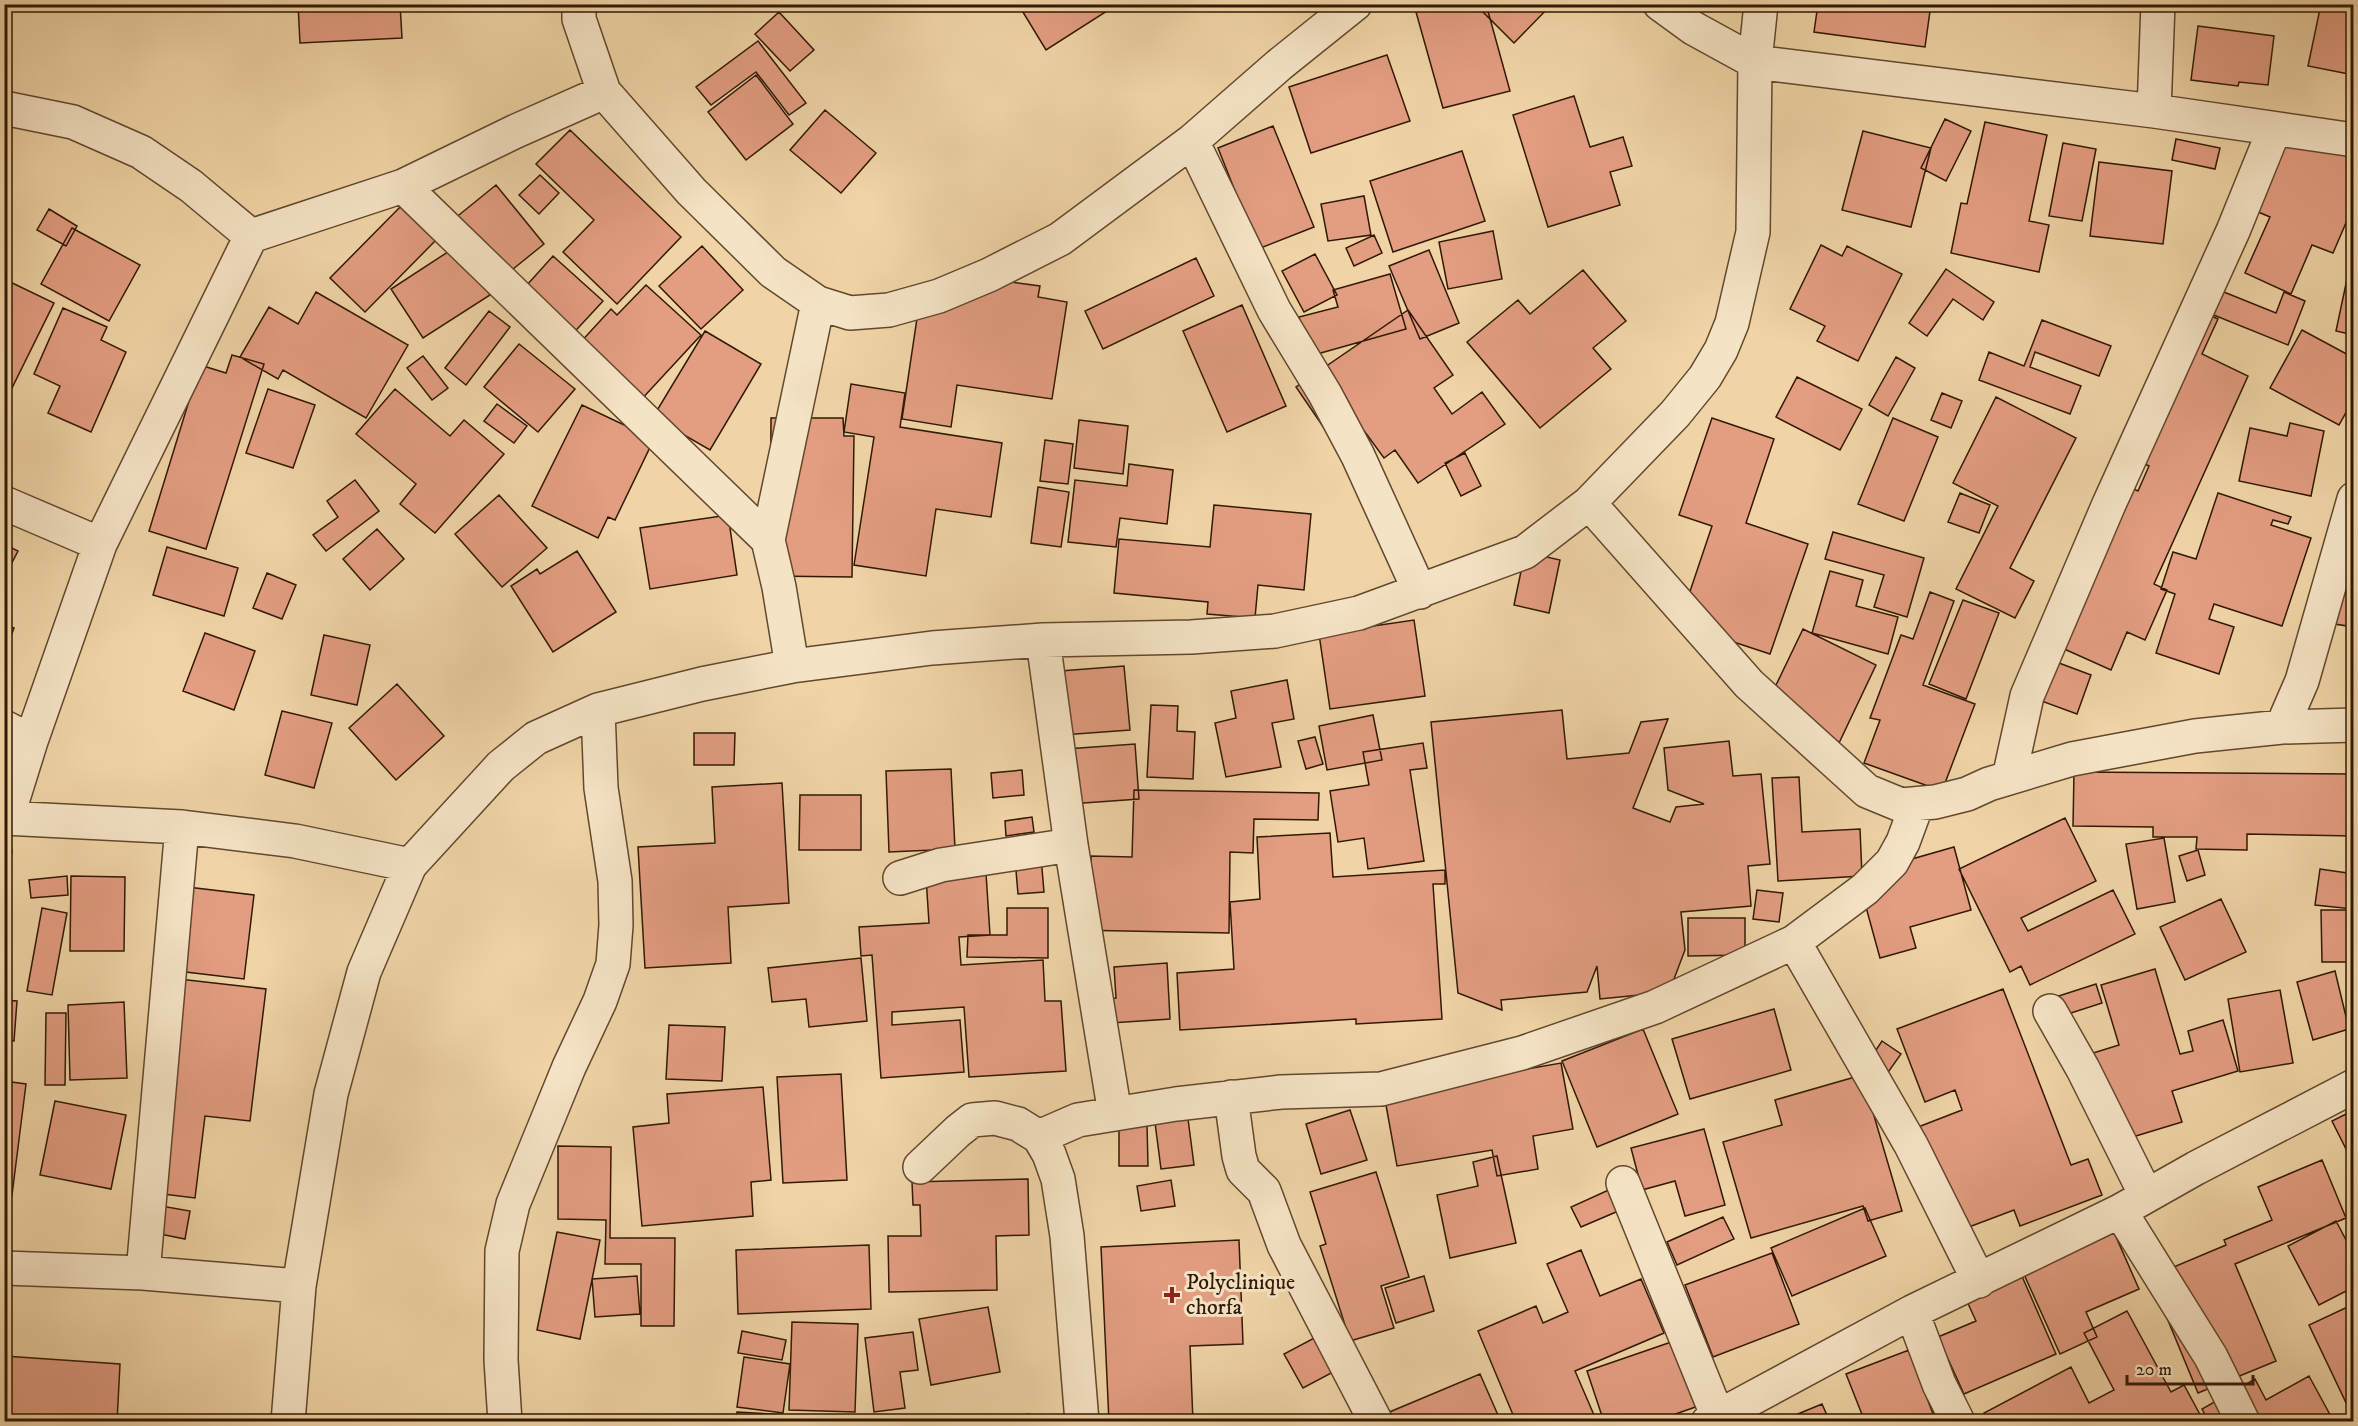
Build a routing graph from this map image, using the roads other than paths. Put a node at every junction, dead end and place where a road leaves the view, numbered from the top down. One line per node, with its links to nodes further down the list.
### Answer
1 (579, 4): 7 (street)
2 (1355, 4): 12 (street)
3 (1660, 4): 6 (street)
4 (1761, 4): 6 (street)
5 (2158, 4): 9 (street)
6 (1755, 62): 9 (street); 18 (street)
7 (604, 92): 13 (street); 15 (street)
8 (4, 108): 14 (street)
9 (2154, 111): 10 (street)
10 (2274, 130): 11 (street); 28 (street)
11 (2354, 140)
12 (1192, 141): 15 (street); 21 (street)
13 (403, 186): 14 (street); 19 (street)
14 (251, 236): 20 (street)
15 (818, 303): 19 (street)
16 (2354, 500): 26 (street)
17 (4, 503): 20 (street)
18 (1589, 503): 21 (street); 29 (street)
19 (768, 540): 23 (street)
20 (100, 544): 27 (street)
21 (1420, 592): 22 (street)
22 (1043, 640): 23 (street); 32 (street)
23 (792, 666): 24 (street)
24 (598, 710): 33 (street); 51 (street)
25 (2354, 725): 26 (street)
26 (2282, 727): 28 (street)
27 (18, 734): 30 (street)
28 (2009, 778): 29 (street)
29 (1917, 804): 35 (street)
30 (6, 818): 31 (street)
31 (182, 827): 33 (street); 45 (street)
32 (1071, 845): 34 (street); 39 (street)
33 (410, 865): 47 (street)
34 (900, 879)
35 (1794, 942): 38 (street); 46 (street)
36 (2050, 1011): 43 (street)
37 (2354, 1086): 43 (street)
38 (1232, 1097): 39 (street); 53 (street)
39 (1115, 1114): 40 (street)
40 (1039, 1137): 41 (street); 52 (street)
41 (920, 1167)
42 (1623, 1182): 49 (street)
43 (2133, 1203): 46 (street); 55 (street)
44 (4, 1268): 45 (street)
45 (143, 1273): 47 (street)
46 (1979, 1281): 48 (street)
47 (299, 1286): 50 (street)
48 (1912, 1312): 49 (street); 54 (street)
49 (1715, 1420)
50 (288, 1422)
51 (505, 1422)
52 (1082, 1422)
53 (1376, 1422)
54 (1958, 1422)
55 (2243, 1422)

